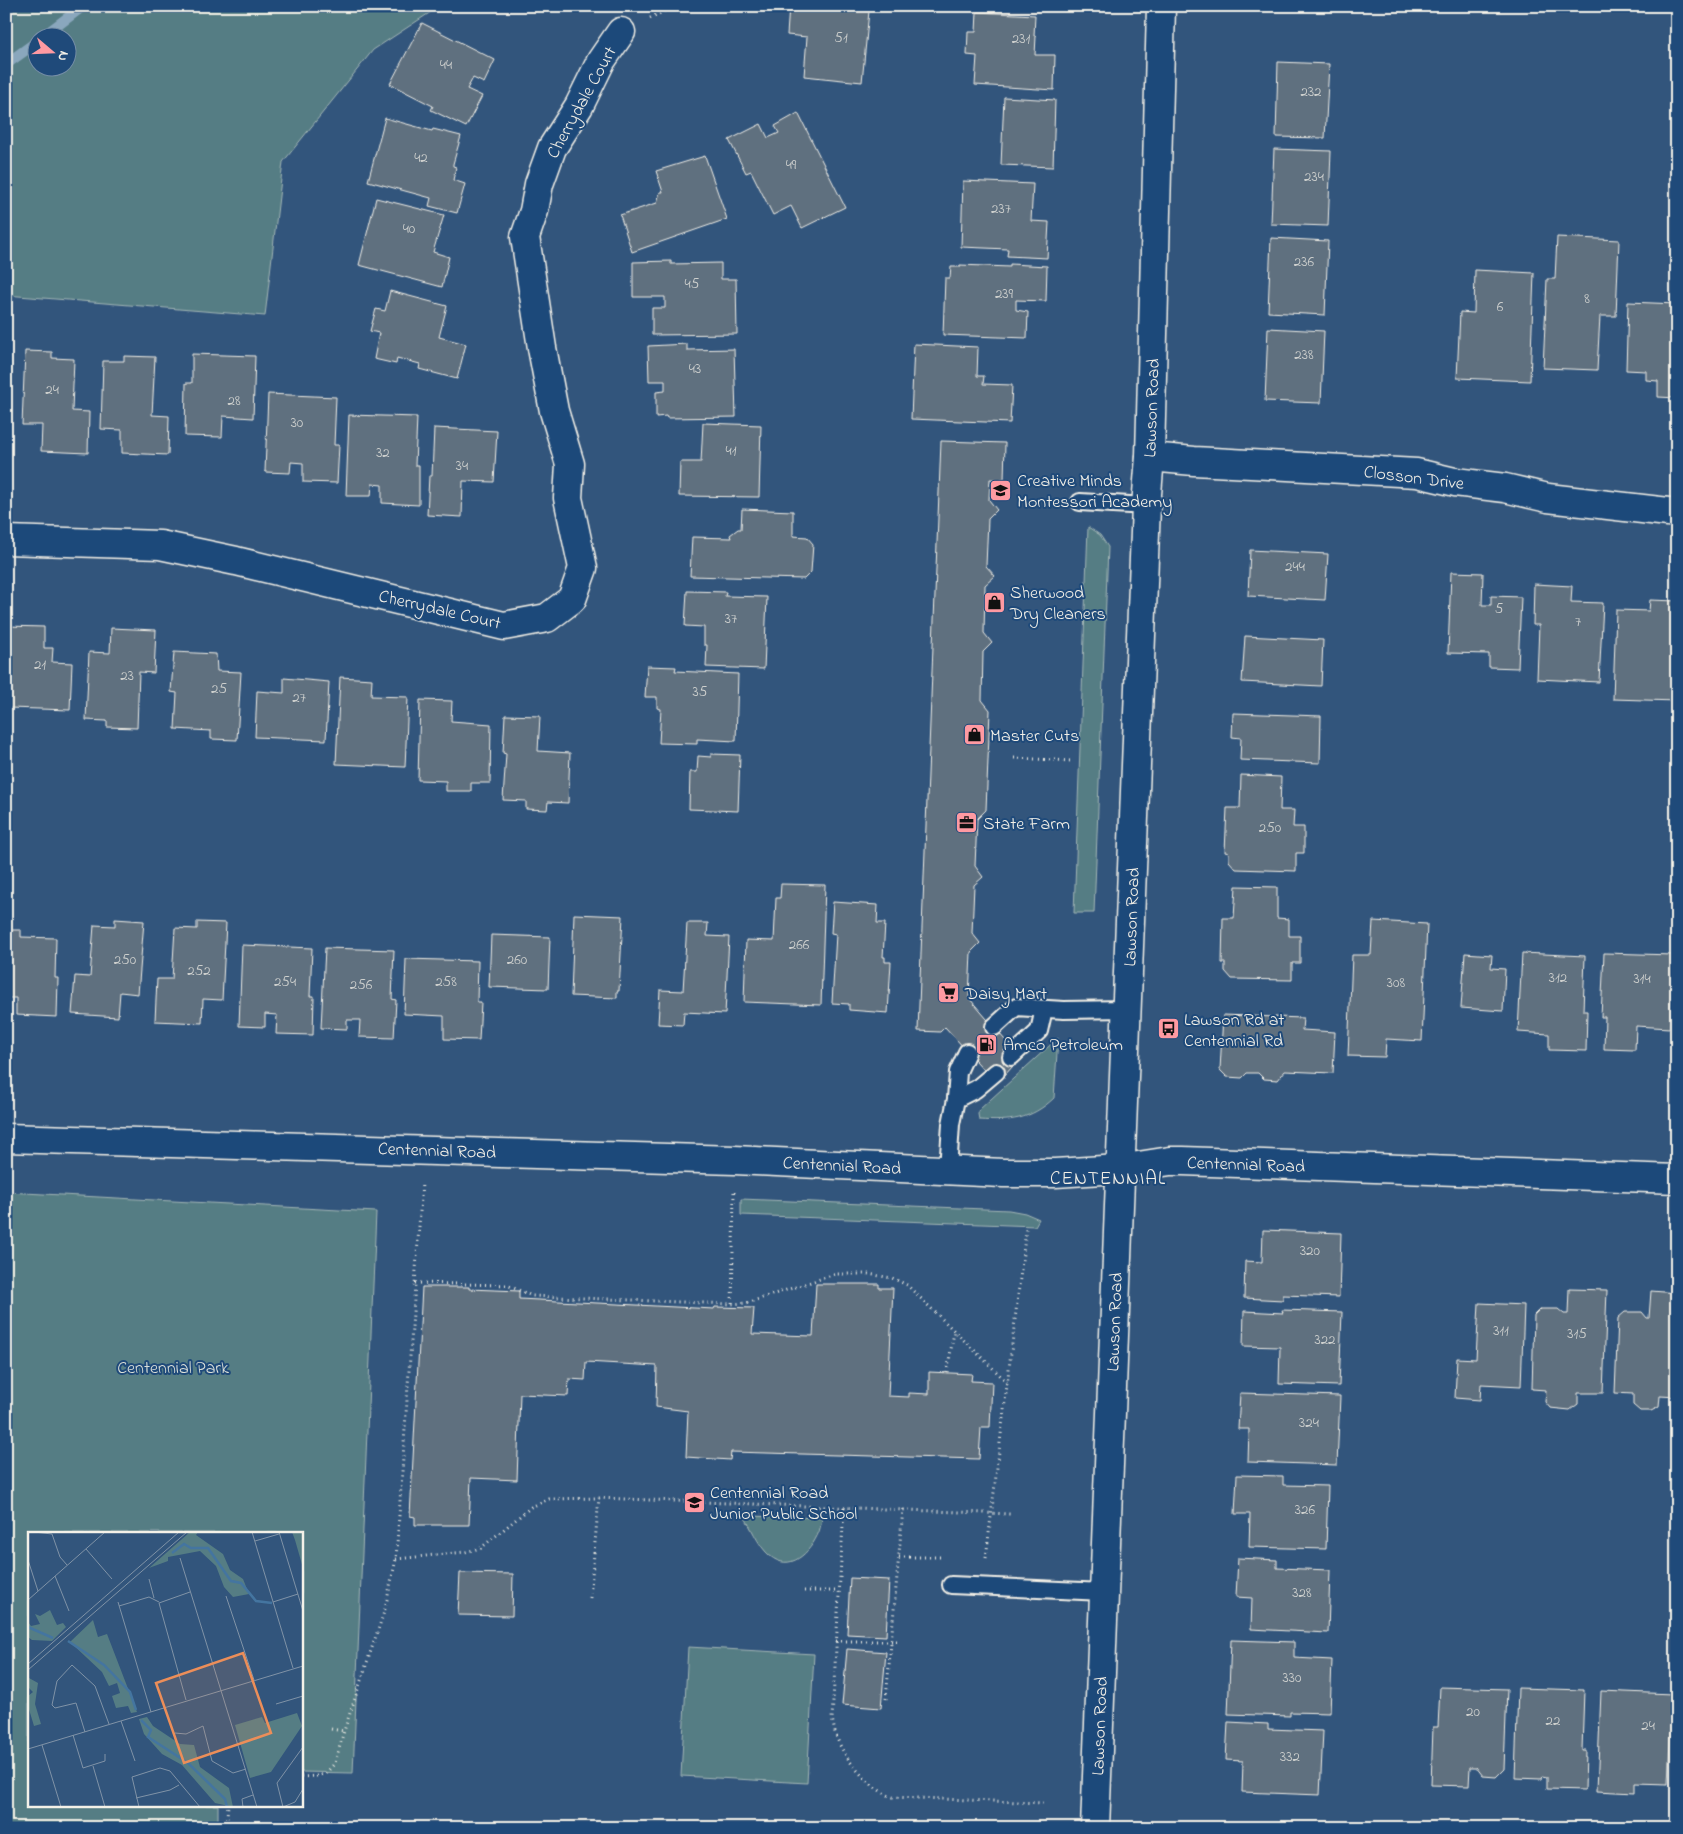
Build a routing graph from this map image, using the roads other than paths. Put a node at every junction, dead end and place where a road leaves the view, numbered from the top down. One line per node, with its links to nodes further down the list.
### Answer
1 (1161, 6): 3 (street, Lawson Road)
2 (621, 32): 7 (street, Cherrydale Court)
3 (1150, 456): 5 (street, Lawson Road); 6 (street, Closson Drive)
4 (1080, 502): 5 (lane)
5 (1146, 506): 9 (street, Lawson Road)
6 (1677, 512)
7 (6, 540)
8 (1044, 1009): 9 (lane); 10 (lane); 12 (lane)
9 (1127, 1009): 16 (street, Lawson Road)
10 (994, 1027)
11 (967, 1052): 14 (lane)
12 (1011, 1057)
13 (996, 1072): 14 (lane)
14 (956, 1100): 17 (lane)
15 (6, 1138): 17 (street, Centennial Road)
16 (1119, 1169): 17 (street, Centennial Road); 18 (street, Centennial Road); 20 (street, Lawson Road)
17 (948, 1170)
18 (1677, 1179)
19 (951, 1585): 20 (lane)
20 (1104, 1592): 21 (street, Lawson Road)
21 (1095, 1828)

